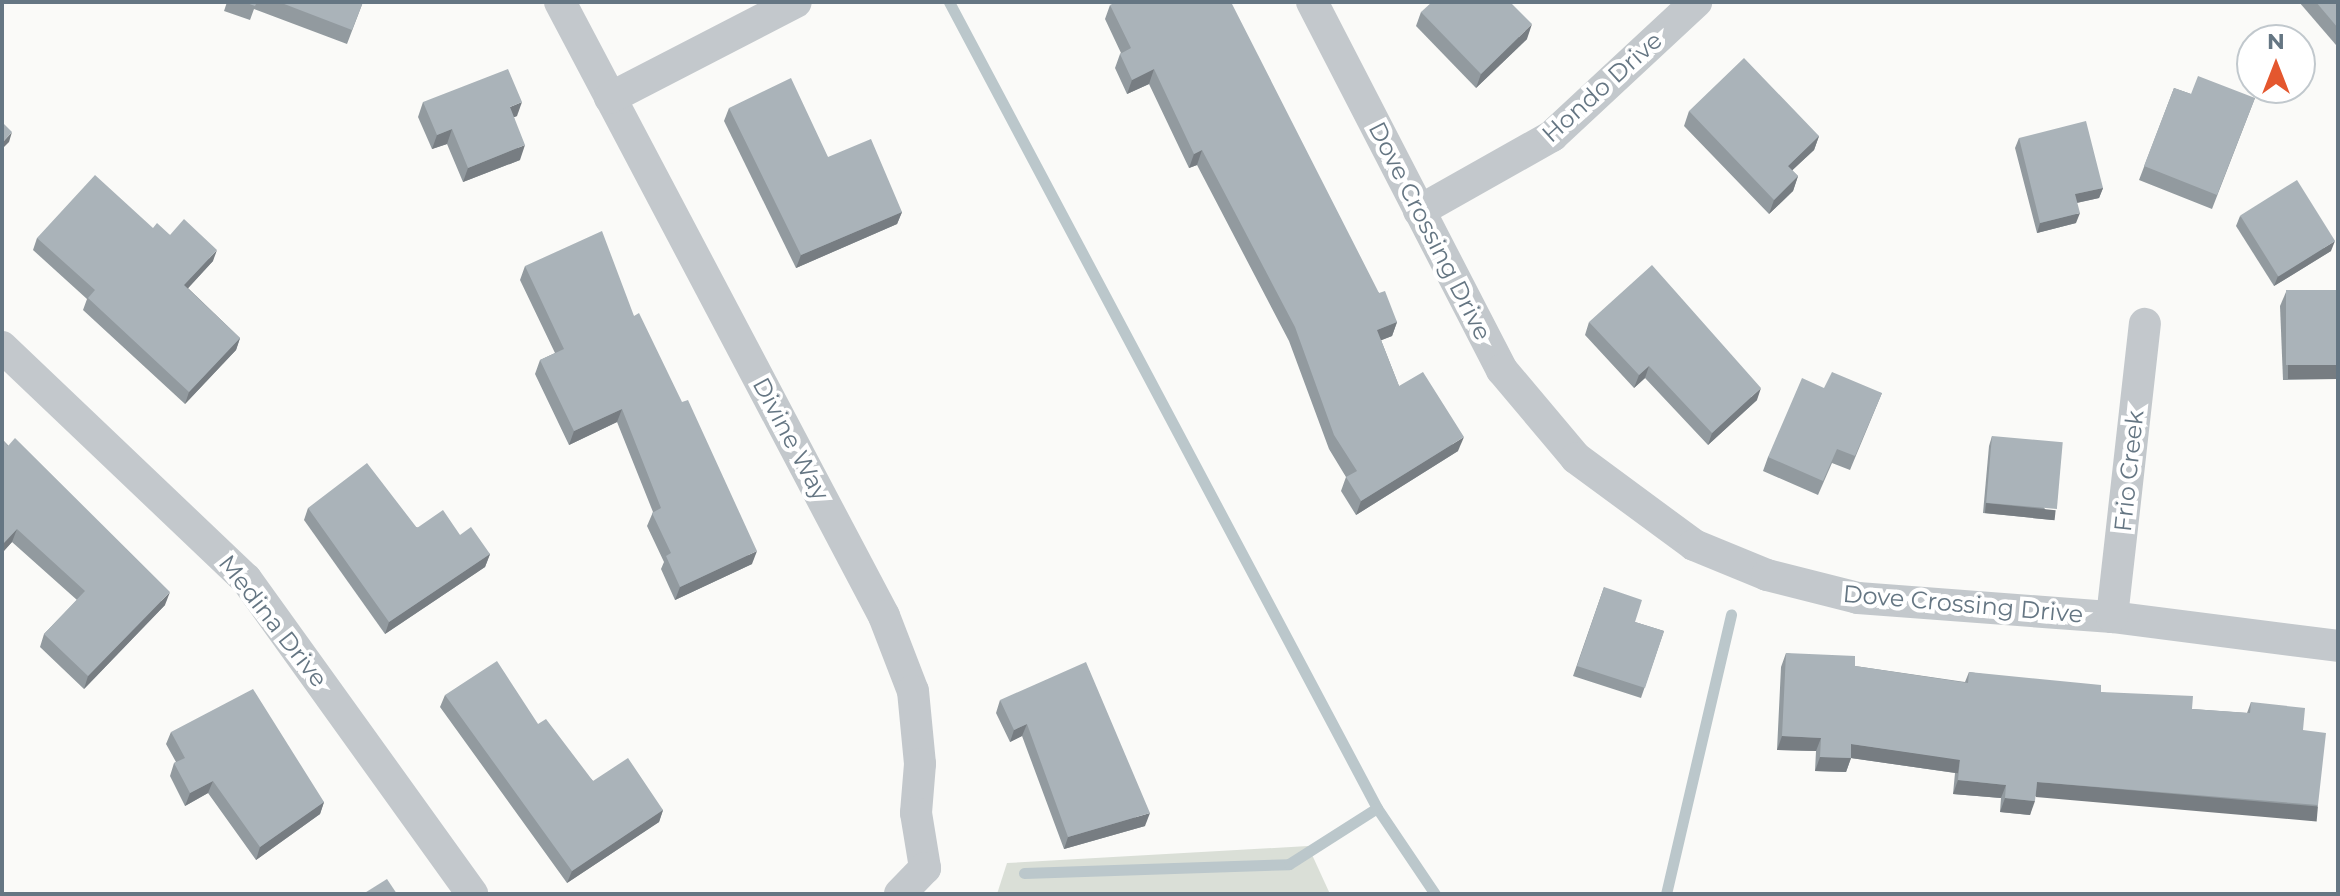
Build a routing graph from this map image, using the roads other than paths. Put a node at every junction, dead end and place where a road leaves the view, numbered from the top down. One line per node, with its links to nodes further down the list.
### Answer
1 (560, 2): 5 (street, Divine Way)
2 (796, 2): 5 (street)
3 (1312, 2): 6 (street, Dove Crossing Drive)
4 (1696, 2): 6 (street, Hondo Drive)
5 (610, 98): 12 (street, Divine Way)
6 (1419, 211): 9 (street, Dove Crossing Drive)
7 (2145, 324): 9 (street, Frio Creek)
8 (2, 347): 11 (street, Medina Drive)
9 (2112, 617): 10 (street, Dove Crossing Drive)
10 (2338, 646)
11 (472, 894)
12 (900, 894)

